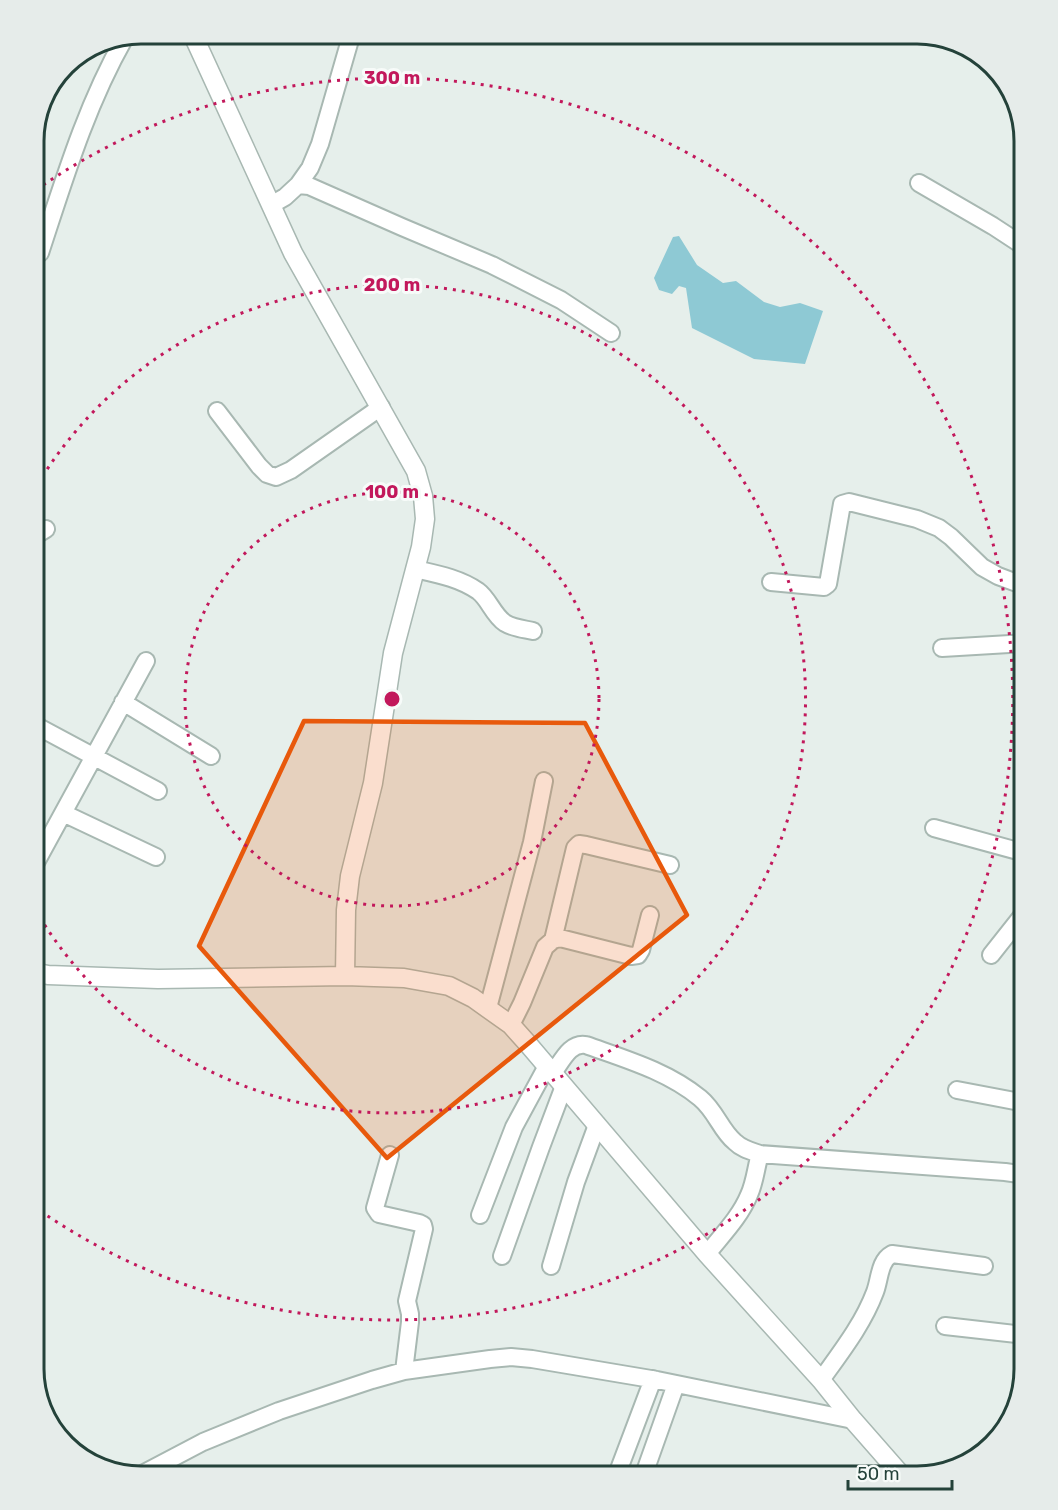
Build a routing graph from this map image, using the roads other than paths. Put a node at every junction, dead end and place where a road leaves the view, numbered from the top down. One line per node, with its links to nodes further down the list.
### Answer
1 (197, 44): 6 (street)
2 (349, 44): 5 (street)
3 (120, 46): 8 (street)
4 (920, 183): 7 (street)
5 (298, 185): 6 (street); 9 (street)
6 (271, 205): 10 (street)
7 (1014, 240)
8 (44, 241)
9 (611, 333)
10 (381, 407): 11 (street); 12 (street)
11 (217, 411)
12 (415, 569): 15 (street); 36 (street)
13 (771, 582): 14 (street)
14 (1014, 582)
15 (532, 631)
16 (1014, 644): 17 (street)
17 (942, 648)
18 (146, 661): 19 (street)
19 (123, 702): 21 (street); 22 (street)
20 (44, 730): 21 (street)
21 (93, 756): 24 (street); 25 (street)
22 (211, 756)
23 (544, 781): 37 (street)
24 (159, 791)
25 (63, 813): 27 (street); 29 (street)
26 (934, 828): 28 (street)
27 (44, 848)
28 (1014, 850)
29 (156, 857)
30 (670, 865): 33 (street)
31 (650, 915): 33 (street)
32 (1014, 926): 34 (street)
33 (553, 940): 38 (street)
34 (991, 955)
35 (44, 974): 36 (street)
36 (345, 976): 37 (street)
37 (488, 1008): 38 (street)
38 (510, 1025): 39 (street)
39 (555, 1075): 42 (street); 43 (street); 46 (street); 48 (street)
40 (957, 1090): 41 (street)
41 (1014, 1101)
42 (597, 1125): 47 (street); 49 (street)
43 (760, 1154): 45 (street); 47 (street)
44 (390, 1155): 53 (street)
45 (1014, 1173)
46 (480, 1215)
47 (707, 1254): 55 (street)
48 (502, 1256)
49 (551, 1266)
50 (984, 1266): 55 (street)
51 (945, 1326): 52 (street)
52 (1014, 1334)
53 (404, 1371): 54 (street); 58 (street)
54 (652, 1379): 56 (street); 59 (street)
55 (821, 1380): 57 (street)
56 (676, 1384): 57 (street); 60 (street)
57 (853, 1420): 61 (street)
58 (157, 1466)
59 (620, 1466)
60 (647, 1466)
61 (893, 1466)

